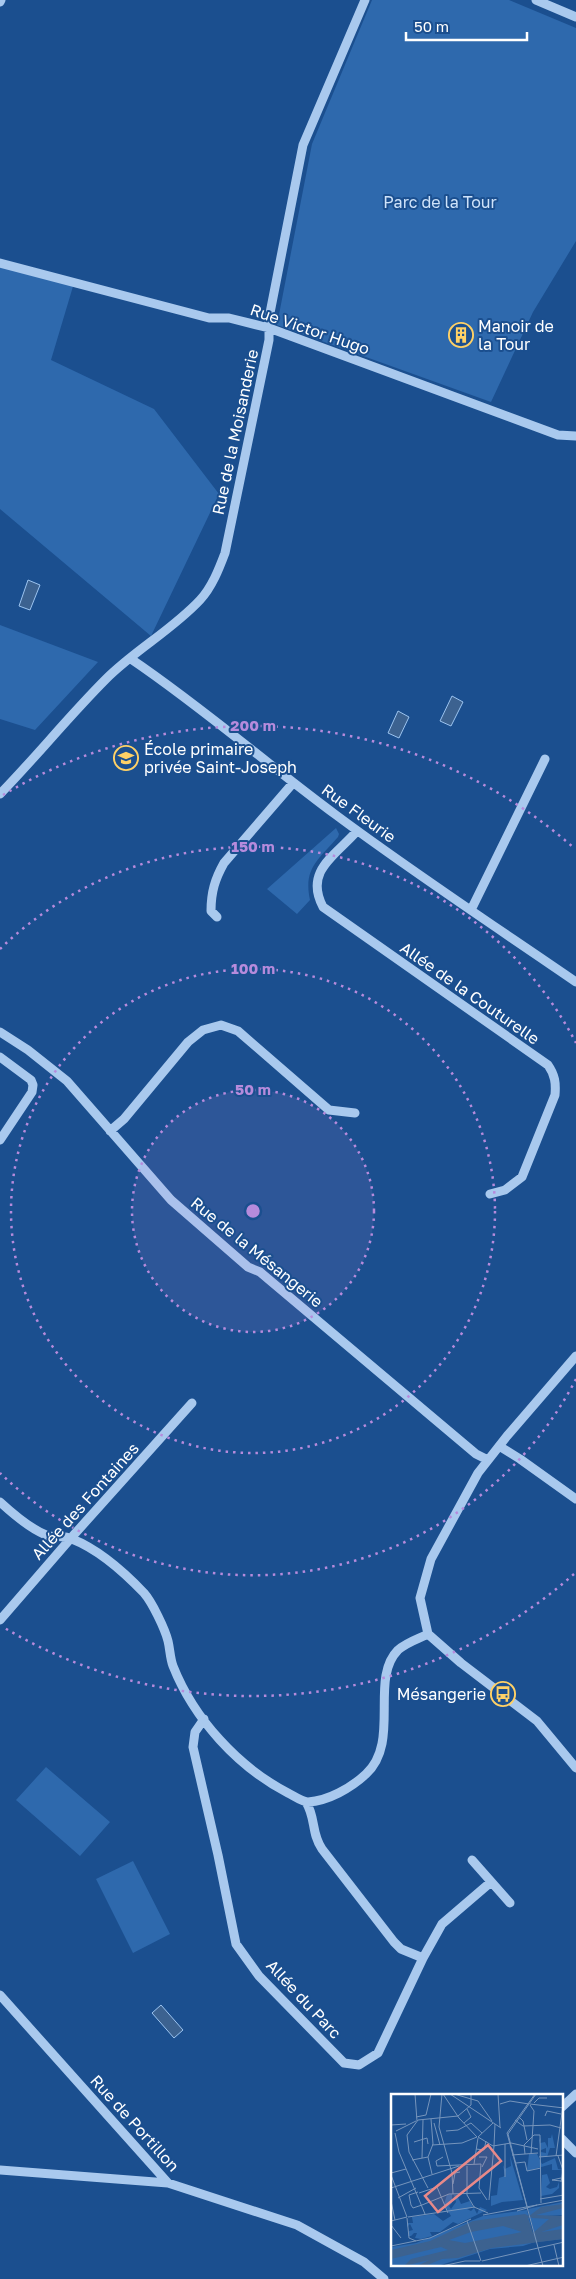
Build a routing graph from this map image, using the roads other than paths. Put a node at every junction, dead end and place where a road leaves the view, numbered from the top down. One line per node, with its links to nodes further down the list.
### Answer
1 (365, 0): 5 (street, Rue de la Moisanderie)
2 (536, 0): 3 (street)
3 (576, 17)
4 (0, 263): 5 (street, Rue Victor Hugo)
5 (270, 328): 6 (street, Rue Victor Hugo); 7 (street, Rue de la Moisanderie)
6 (576, 436)
7 (131, 659): 9 (street, Rue Fleurie); 10 (street, Rue de la Moisanderie)
8 (545, 759): 12 (street)
9 (293, 783): 11 (street, Rue Fleurie); 13 (street)
10 (0, 794)
11 (357, 831): 12 (street, Rue Fleurie); 20 (street, Allée de la Couturelle)
12 (471, 910): 14 (street, Rue Fleurie)
13 (217, 917)
14 (576, 982)
15 (0, 1032): 18 (street, Rue de la Mésangerie)
16 (0, 1057): 19 (street)
17 (355, 1113): 18 (street)
18 (110, 1131): 24 (street, Rue de la Mésangerie)
19 (0, 1140)
20 (490, 1194)
21 (576, 1356): 23 (street)
22 (192, 1403): 27 (street, Allée des Fontaines)
23 (499, 1446): 24 (street); 25 (street)
24 (488, 1460): 29 (street)
25 (576, 1499)
26 (0, 1502): 27 (street)
27 (71, 1538): 28 (street, Allée des Fontaines); 30 (street)
28 (0, 1620)
29 (428, 1634): 31 (street); 32 (street)
30 (204, 1720): 32 (street); 36 (street, Allée du Parc)
31 (576, 1768)
32 (306, 1802): 36 (street)
33 (472, 1860): 34 (street)
34 (491, 1882): 35 (street); 36 (street, Allée du Parc)
35 (510, 1903)
36 (423, 1958)
37 (0, 1995): 43 (street, Rue de Portillon)
38 (576, 2094): 39 (street)
39 (564, 2105)
40 (564, 2141): 41 (street)
41 (576, 2152)
42 (0, 2170): 43 (street)
43 (168, 2183): 44 (street, Rue de Portillon)
44 (384, 2279)

